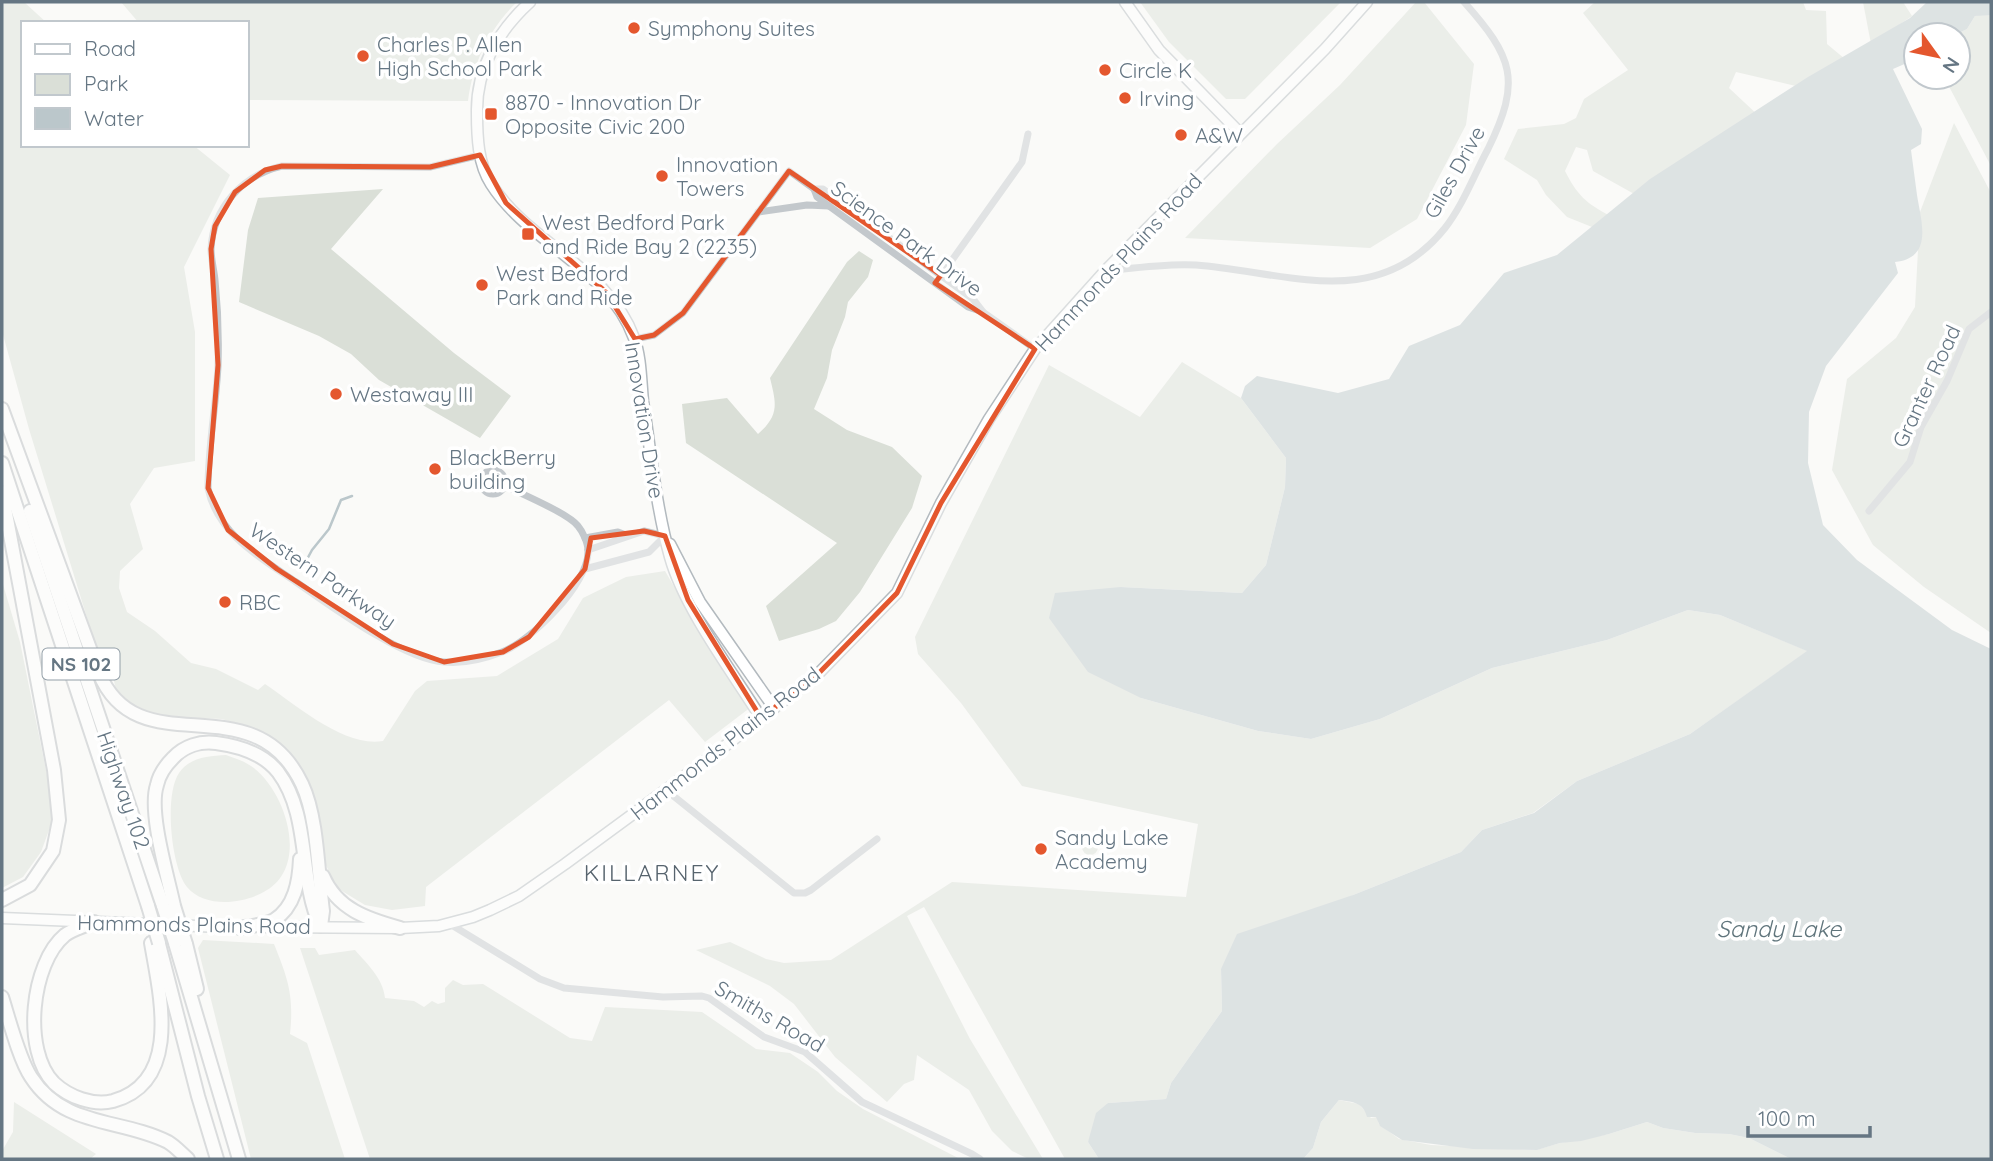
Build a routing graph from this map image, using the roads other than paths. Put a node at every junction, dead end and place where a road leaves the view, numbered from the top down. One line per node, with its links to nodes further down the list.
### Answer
1 (530, 2): 7 (main road, Innovation Drive)
2 (1125, 2): 5 (main road)
3 (1367, 2): 5 (main road, Hammonds Plains Road)
4 (1464, 2): 11 (street, Giles Drive)
5 (1240, 133): 11 (main road, Hammonds Plains Road)
6 (1028, 135): 12 (street)
7 (480, 155): 16 (main road, Innovation Drive); 28 (street, Western Parkway)
8 (814, 189): 9 (street, Science Park Drive); 10 (street, Science Park Drive); 12 (street, Science Park Drive)
9 (829, 206): 10 (street); 13 (street, Science Park Drive)
10 (757, 212): 16 (street)
11 (1105, 271): 17 (main road, Hammonds Plains Road)
12 (941, 275): 13 (street); 14 (street, Science Park Drive)
13 (935, 283): 14 (street, Science Park Drive)
14 (983, 312): 17 (street, Science Park Drive)
15 (1991, 312): 23 (street, Granter Road)
16 (635, 339): 25 (main road, Innovation Drive)
17 (1035, 349): 29 (main road, Hammonds Plains Road)
18 (2, 409): 34 (highway)
19 (2, 422): 36 (highway, Highway 102 / NS 102)
20 (2, 463): 43 (highway, Highway 102 / NS 102, bridge)
21 (504, 485): 26 (street)
22 (2, 492): 35 (highway)
23 (1869, 511)
24 (626, 535): 25 (street); 26 (street); 27 (street)
25 (665, 536): 28 (street); 29 (main road, Innovation Drive); 30 (main road, Innovation Drive)
26 (585, 538): 27 (street, Western Parkway)
27 (588, 550): 28 (street, Western Parkway)
28 (584, 569)
29 (774, 708): 30 (main road, Hammonds Plains Road)
30 (761, 718): 31 (main road, Hammonds Plains Road)
31 (666, 790): 33 (street); 39 (main road, Hammonds Plains Road)
32 (302, 834): 36 (highway); 40 (highway); 41 (highway)
33 (877, 839)
34 (317, 862): 40 (highway); 42 (highway)
35 (2, 900)
36 (169, 906): 47 (highway, Highway 102 / NS 102, bridge)
37 (2, 918): 38 (main road, Hammonds Plains Road)
38 (94, 922): 41 (main road, Hammonds Plains Road); 43 (highway)
39 (450, 924): 42 (main road, Hammonds Plains Road); 48 (street, Smiths Road)
40 (321, 926): 41 (main road, Hammonds Plains Road); 42 (main road, Hammonds Plains Road)
41 (240, 928)
42 (400, 928)
43 (155, 943): 46 (highway, Highway 102 / NS 102)
44 (2, 997): 45 (highway)
45 (188, 1159)
46 (218, 1159)
47 (239, 1159)
48 (980, 1159)

